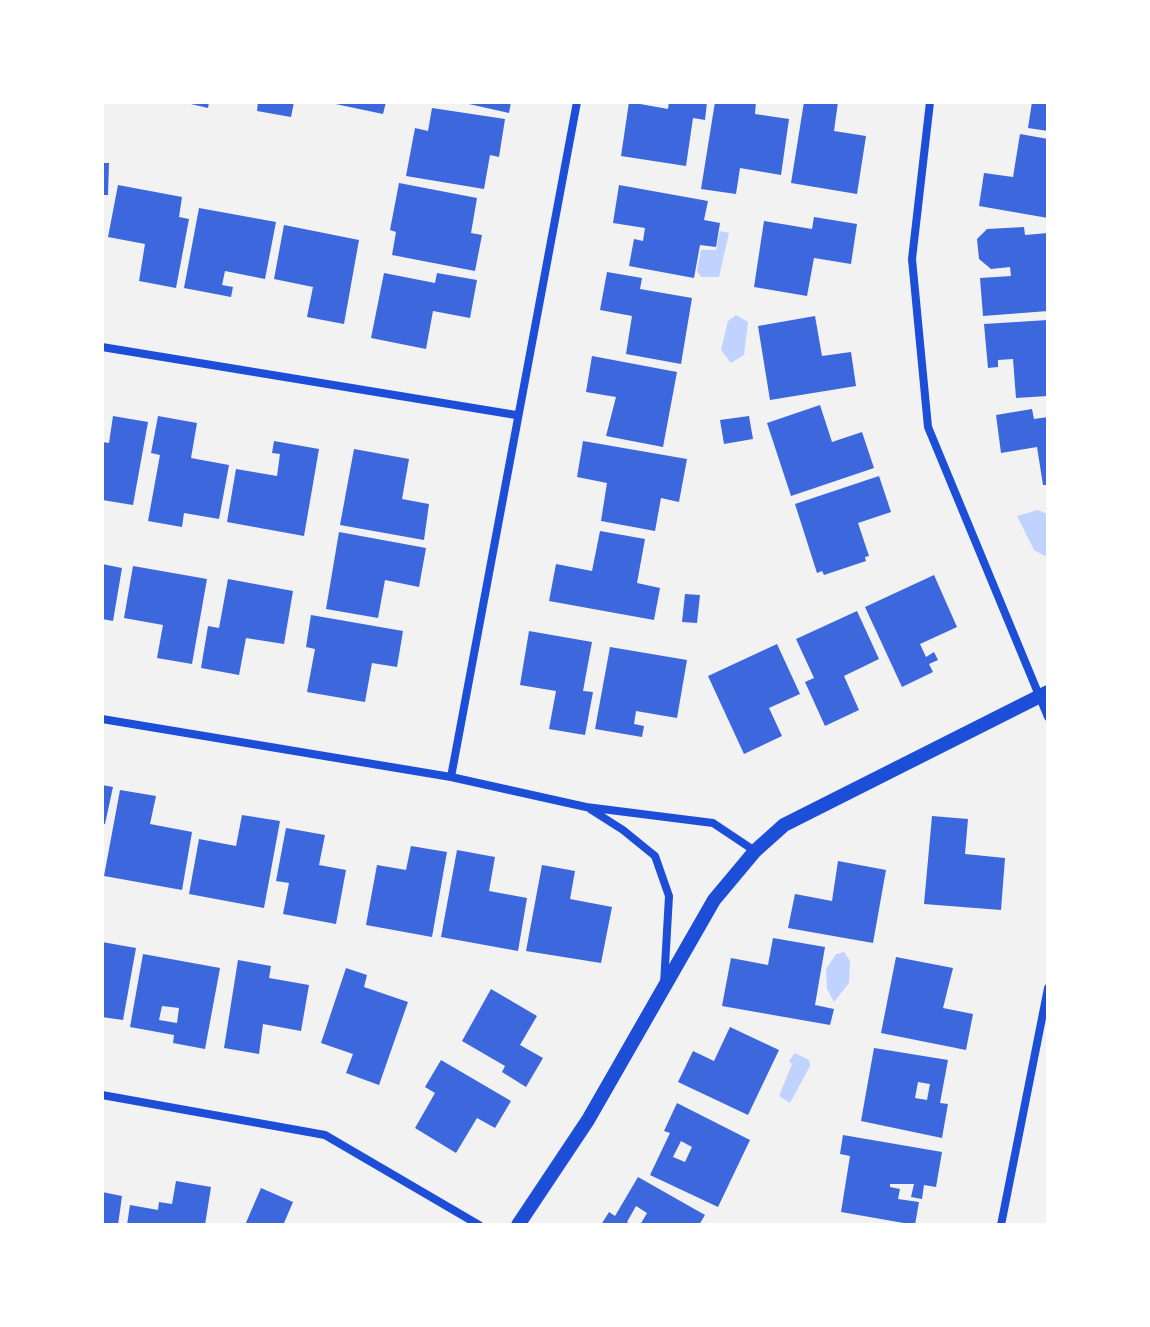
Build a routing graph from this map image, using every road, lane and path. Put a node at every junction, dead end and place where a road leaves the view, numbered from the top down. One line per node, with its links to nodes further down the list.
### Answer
1 (577, 102): 4 (street)
2 (930, 102): 5 (street)
3 (102, 347): 4 (street)
4 (516, 415): 8 (street)
5 (1044, 693): 6 (street); 10 (street)
6 (1048, 717)
7 (102, 719): 8 (street)
8 (451, 777): 9 (street)
9 (586, 807): 10 (street); 12 (street)
10 (755, 851): 12 (street)
11 (1048, 988): 16 (street)
12 (664, 990): 15 (street)
13 (102, 1095): 14 (street)
14 (479, 1225)
15 (518, 1225)
16 (1001, 1225)

